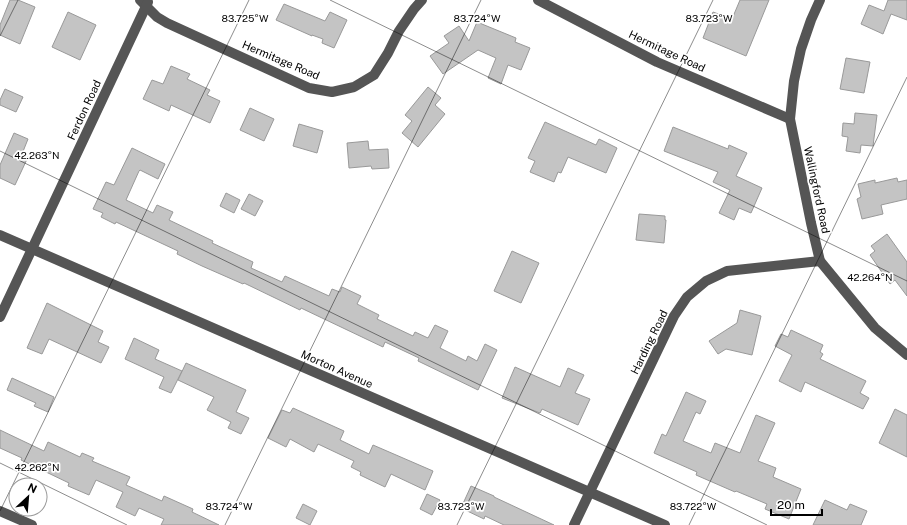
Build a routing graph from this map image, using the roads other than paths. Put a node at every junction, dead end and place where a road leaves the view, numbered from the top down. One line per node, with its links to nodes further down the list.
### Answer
1 (422, 0): 4 (street, Hermitage Road)
2 (538, 0): 5 (street, Hermitage Road)
3 (820, 0): 5 (street, Wallingford Road)
4 (145, 2): 7 (street, Ferdon Road)
5 (790, 119): 8 (street, Wallingford Road)
6 (0, 235): 7 (street, Morton Avenue)
7 (32, 249): 9 (street, Ferdon Road); 11 (street, Morton Avenue)
8 (820, 261): 10 (street, Wallingford Road); 11 (street, Harding Road)
9 (0, 317)
10 (907, 355)
11 (589, 493): 14 (street, Harding Road); 15 (street, Morton Avenue)
12 (0, 511): 13 (street)
13 (32, 525)
14 (574, 525)
15 (665, 525)

